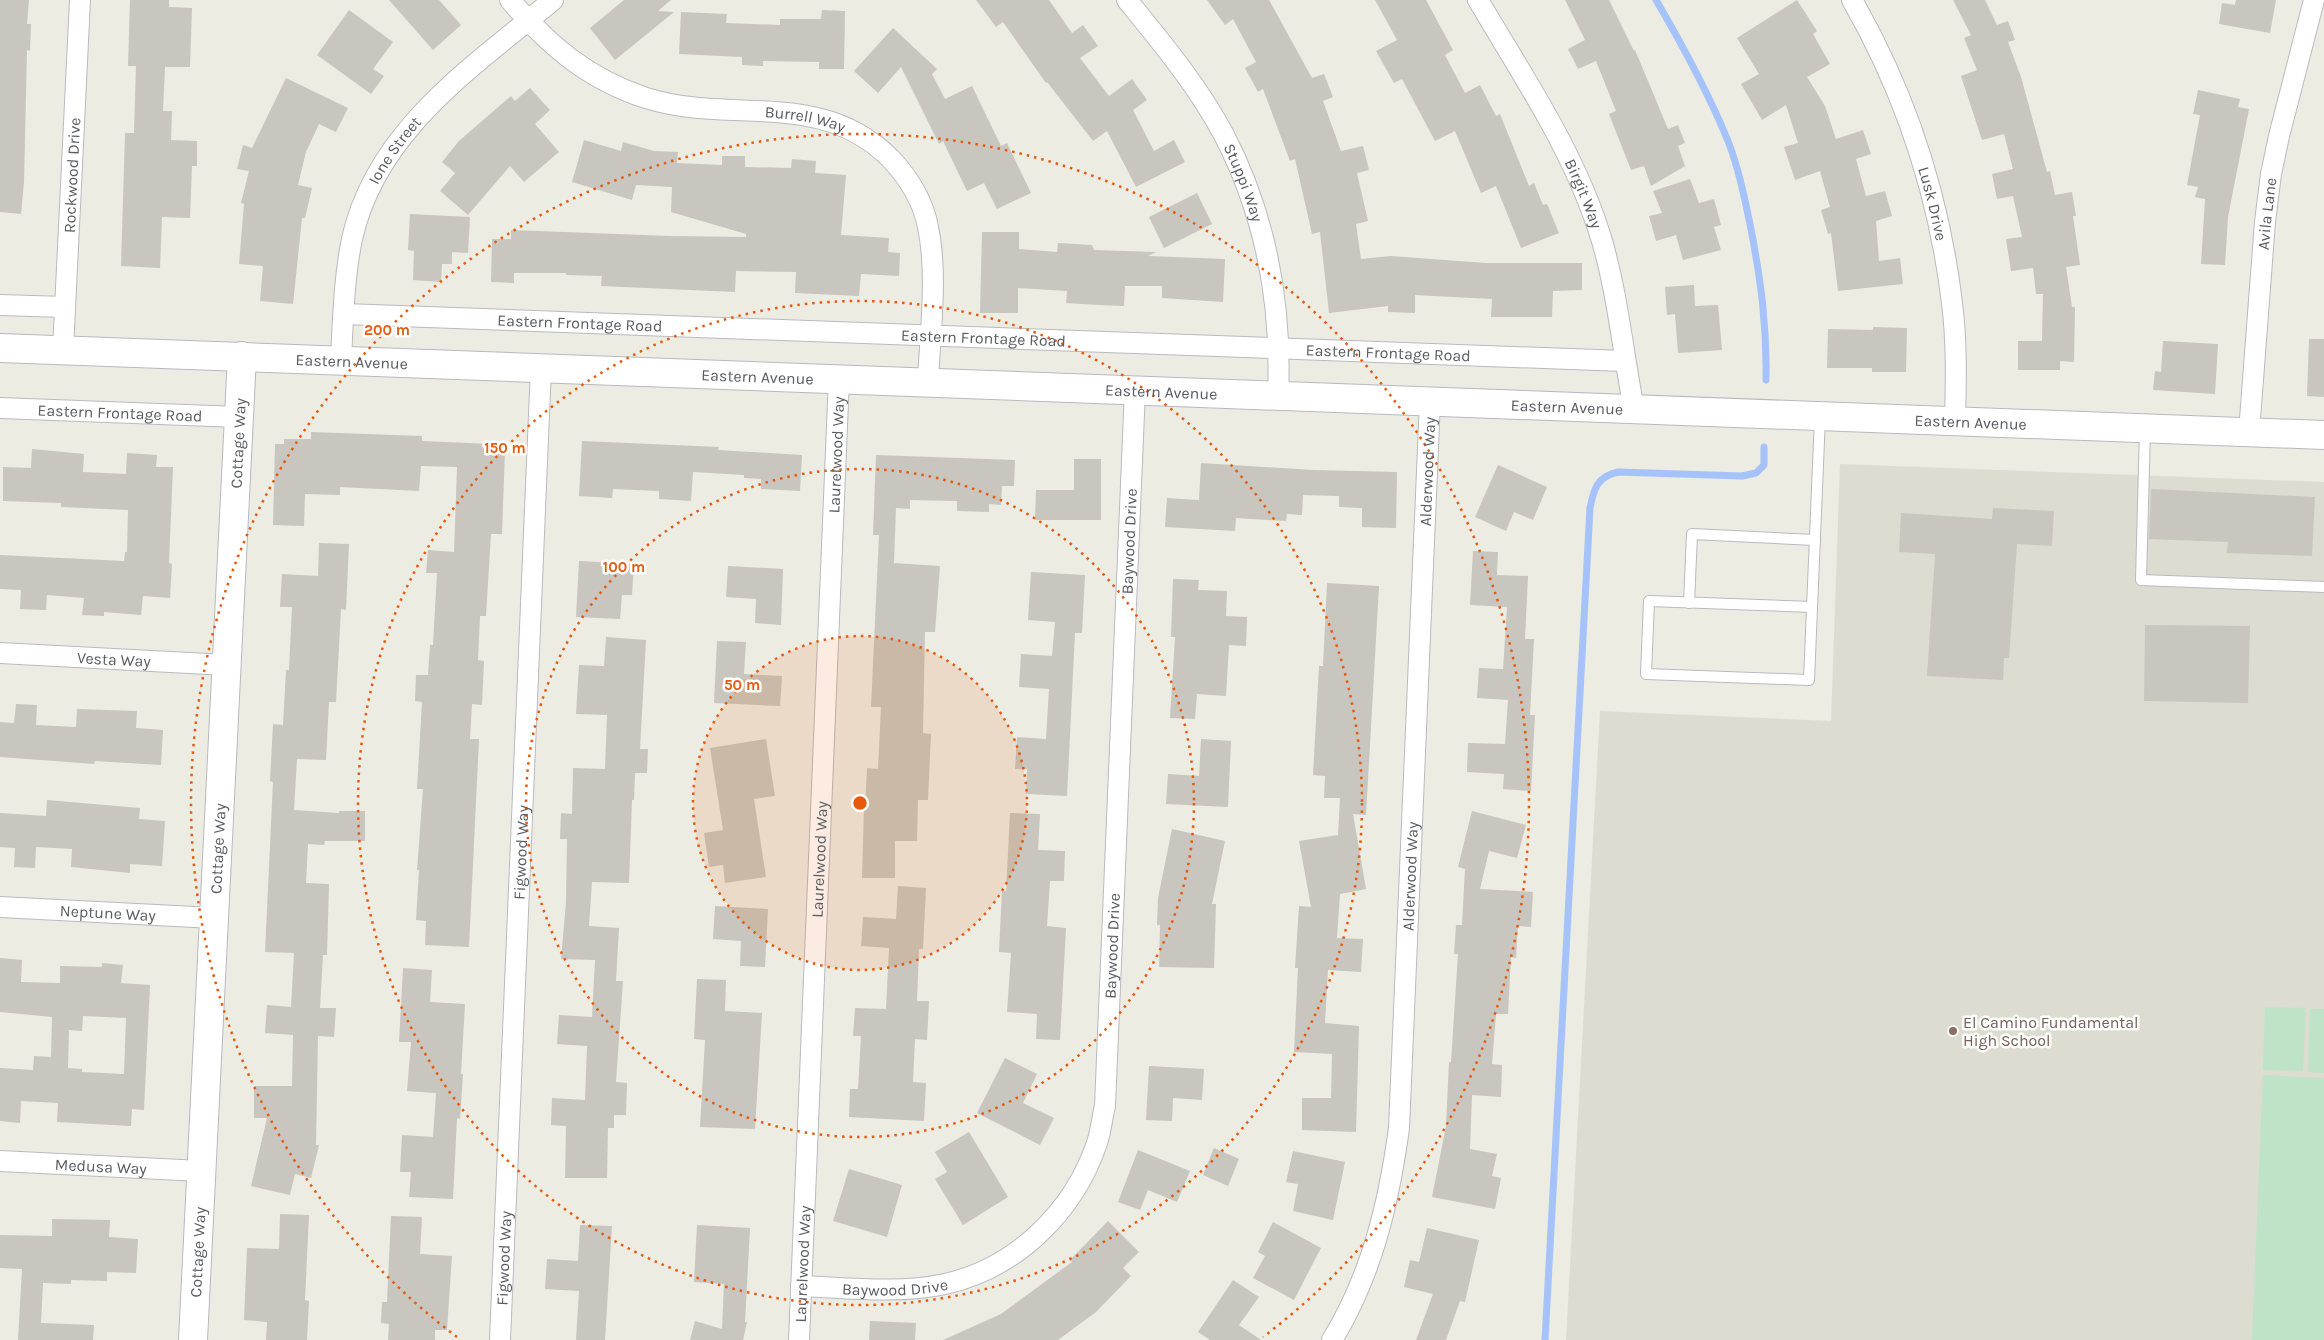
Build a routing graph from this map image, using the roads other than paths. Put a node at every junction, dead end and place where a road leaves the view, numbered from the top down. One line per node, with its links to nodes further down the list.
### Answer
1 (80, 0): 10 (street, Rockwood Drive)
2 (510, 0): 8 (street, Burrell Way)
3 (553, 0): 8 (street, Ione Street)
4 (1127, 0): 14 (street, Stuppi Way)
5 (1478, 0): 18 (street, Birgit Way)
6 (1852, 0): 29 (street, Lusk Drive)
7 (2314, 0): 31 (street, Avila Lane)
8 (528, 21): 11 (street, Ione Street); 12 (street, Burrell Way)
9 (0, 305): 10 (street)
10 (65, 307): 15 (street, Rockwood Drive)
11 (344, 314): 12 (street, Eastern Frontage Road); 17 (street, Ione Street)
12 (930, 334): 14 (street, Eastern Frontage Road); 21 (street, Burrell Way)
13 (0, 348): 15 (main road, Eastern Avenue)
14 (1278, 348): 18 (street, Eastern Frontage Road); 23 (street, Stuppi Way)
15 (63, 350): 16 (main road, Eastern Avenue)
16 (242, 356): 17 (main road, Eastern Avenue); 28 (main road, Cottage Way)
17 (341, 359): 19 (main road, Eastern Avenue)
18 (1624, 361): 26 (street, Birgit Way)
19 (541, 367): 20 (main road, Eastern Avenue); 45 (street, Figwood Way)
20 (840, 378): 21 (main road, Eastern Avenue); 43 (street, Laurelwood Way)
21 (928, 382): 22 (main road, Eastern Avenue)
22 (1136, 389): 23 (main road, Eastern Avenue); 43 (street, Baywood Drive)
23 (1278, 395): 24 (main road, Eastern Avenue)
24 (1430, 400): 26 (main road, Eastern Avenue); 47 (street, Alderwood Way)
25 (0, 408): 28 (street, Eastern Frontage Road)
26 (1634, 408): 27 (main road, Eastern Avenue)
27 (1820, 416): 29 (main road, Eastern Avenue); 33 (lane)
28 (239, 417): 38 (main road, Cottage Way)
29 (1955, 421): 30 (main road, Eastern Avenue)
30 (2145, 428): 31 (main road, Eastern Avenue); 34 (lane)
31 (2249, 432): 32 (main road, Eastern Avenue)
32 (2324, 435)
33 (1815, 540): 35 (lane); 36 (lane)
34 (2324, 587)
35 (1689, 602): 36 (lane); 36 (lane)
36 (1812, 607)
37 (0, 653): 38 (street, Vesta Way)
38 (227, 665): 40 (main road, Cottage Way)
39 (0, 907): 40 (street, Neptune Way)
40 (214, 918): 42 (main road, Cottage Way)
41 (0, 1161): 42 (street, Medusa Way)
42 (201, 1171): 44 (main road, Cottage Way)
43 (802, 1286): 46 (street, Laurelwood Way)
44 (193, 1340)
45 (500, 1340)
46 (799, 1340)
47 (1332, 1340)

